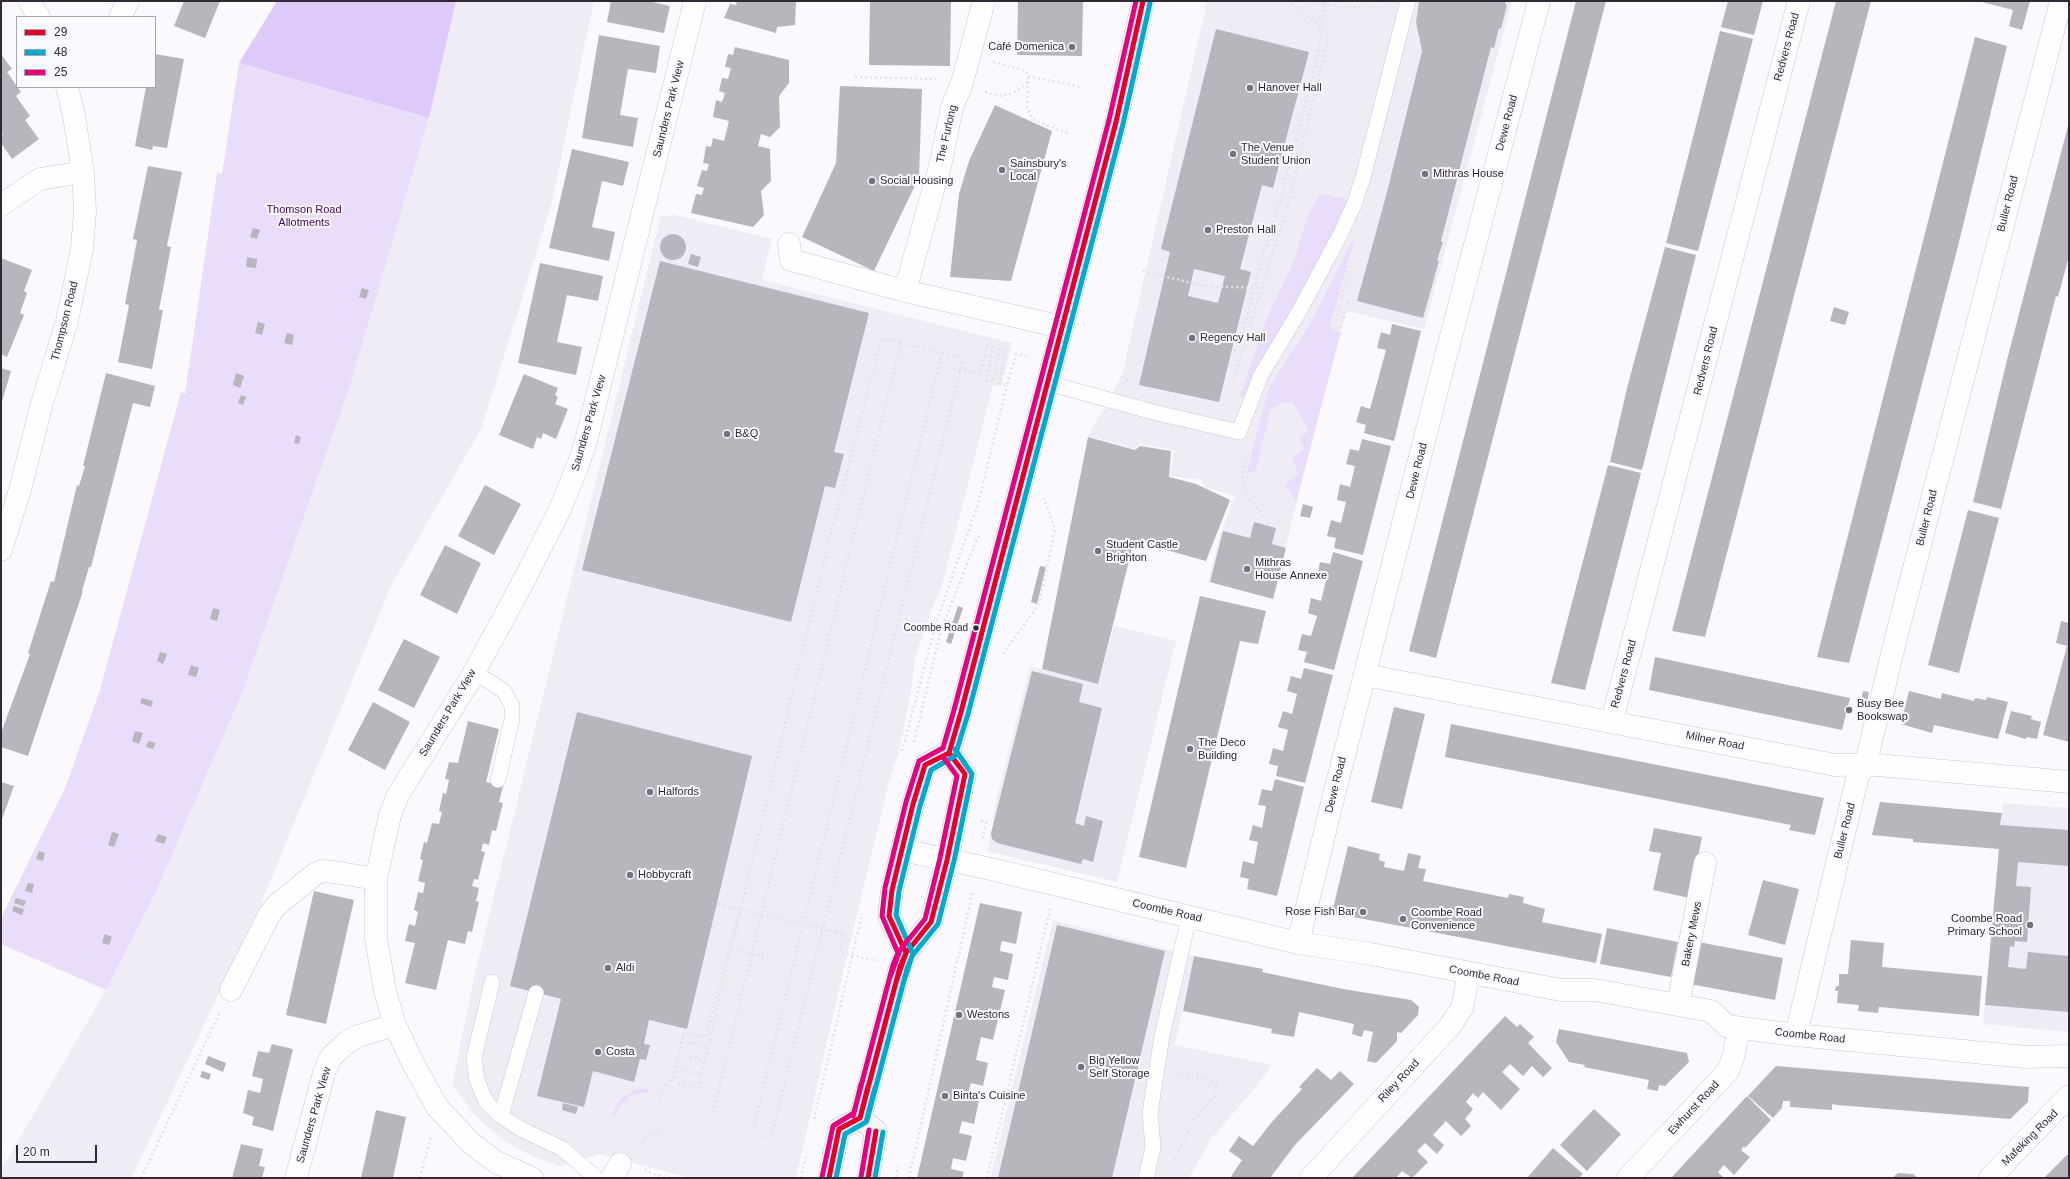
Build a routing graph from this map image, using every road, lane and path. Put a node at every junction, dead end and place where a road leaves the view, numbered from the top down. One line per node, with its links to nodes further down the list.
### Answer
1 (29, 1): 14 (street)
2 (128, 1): 15 (street)
3 (695, 1): 48 (street, Saunders Park View)
4 (984, 1): 34 (street, The Furlong)
5 (1143, 1): 36 (main road)
6 (1289, 1): 33 (path)
7 (1309, 1): 13 (path)
8 (1325, 1): 39 (path, bridge)
9 (1408, 1): 42 (lane)
10 (1540, 1): 49 (street, Dewe Road)
11 (1799, 1): 50 (street, Redvers Road)
12 (2061, 1): 53 (street, Buller Road)
13 (1377, 6)
14 (38, 16)
15 (120, 16)
16 (1012, 67): 18 (path)
17 (249, 71): 27 (path)
18 (1028, 76): 21 (path); 22 (path)
19 (855, 77): 20 (path)
20 (943, 80)
21 (1028, 81): 24 (path); 26 (path)
22 (1081, 87)
23 (67, 88): 28 (street, Thompson Road)
24 (983, 92)
25 (239, 127): 27 (path)
26 (1069, 134)
27 (403, 171): 69 (path)
28 (83, 172): 29 (street); 46 (street, Thompson Road)
29 (1, 205)
30 (789, 244): 34 (street)
31 (1354, 256): 35 (path)
32 (1143, 271): 33 (path)
33 (1262, 288): 43 (path)
34 (904, 290): 36 (street)
35 (1357, 306)
36 (1062, 327): 42 (main road)
37 (901, 342): 38 (path); 64 (path); 65 (path)
38 (942, 352): 41 (path); 67 (path)
39 (1230, 355)
40 (949, 367): 41 (path)
41 (960, 369): 42 (path); 68 (path)
42 (1051, 373): 52 (main road)
43 (1231, 388)
44 (1041, 492): 47 (path)
45 (982, 534): 51 (path)
46 (1, 550)
47 (1002, 655)
48 (474, 672): 54 (lane); 61 (street, Saunders Park View)
49 (1365, 675): 50 (street, Milner Road); 70 (street, Dewe Road)
50 (1612, 721): 53 (street, Milner Road)
51 (913, 746)
52 (949, 753): 56 (main road); 57 (main road)
53 (1866, 764): 55 (street, Milner Road); 82 (street, Buller Road)
54 (498, 780)
55 (2069, 782)
56 (957, 814): 58 (main road); 60 (path)
57 (902, 850): 58 (street, Coombe Road); 74 (main road)
58 (947, 860): 60 (street, Coombe Road); 74 (main road)
59 (1705, 863): 79 (street, Bakery Mews)
60 (978, 867): 62 (street, Coombe Road); 112 (path)
61 (376, 879): 77 (street); 80 (street, Saunders Park View)
62 (1056, 885): 66 (street, Coombe Road); 113 (path)
63 (718, 904): 64 (path)
64 (741, 908): 65 (path); 71 (path); 93 (path)
65 (761, 913): 67 (path); 72 (path)
66 (1188, 917): 70 (street, Coombe Road); 88 (lane)
67 (804, 923): 68 (path); 99 (path)
68 (826, 929): 74 (path); 100 (path)
69 (1, 934)
70 (1298, 943): 75 (street, Coombe Road)
71 (733, 949): 72 (path); 84 (path)
72 (751, 954): 73 (path); 96 (path)
73 (772, 959)
74 (903, 960): 97 (main road)
75 (1469, 973): 79 (street, Coombe Road); 115 (street, Riley Road)
76 (492, 982): 95 (lane)
77 (231, 990): 104 (path)
78 (536, 993): 95 (lane)
79 (1678, 1005): 81 (street, Coombe Road)
80 (395, 1025): 94 (street); 105 (street, Saunders Park View)
81 (1739, 1028): 82 (street, Coombe Road); 116 (street, Ewhurst Road)
82 (1796, 1035): 86 (street, Coombe Road)
83 (689, 1042): 84 (path)
84 (708, 1047): 87 (path)
85 (685, 1056): 87 (path)
86 (2069, 1056)
87 (705, 1061): 90 (path)
88 (1158, 1068): 102 (path); 114 (lane)
89 (682, 1070): 90 (path)
90 (701, 1075): 91 (path)
91 (678, 1083)
92 (2069, 1096): 117 (street, Mafeking Road)
93 (660, 1099)
94 (437, 1107): 106 (path); 107 (street)
95 (501, 1116): 108 (lane)
96 (712, 1117)
97 (860, 1118): 110 (main road); 111 (main road)
98 (658, 1127): 101 (path)
99 (754, 1127)
100 (763, 1137)
101 (624, 1165)
102 (1171, 1165)
103 (642, 1166): 109 (path)
104 (141, 1178)
105 (296, 1178)
106 (420, 1178)
107 (532, 1178)
108 (596, 1178)
109 (672, 1178)
110 (829, 1178)
111 (868, 1178)
112 (909, 1178)
113 (987, 1178)
114 (1146, 1178)
115 (1311, 1178)
116 (1628, 1178)
117 (1990, 1178)

